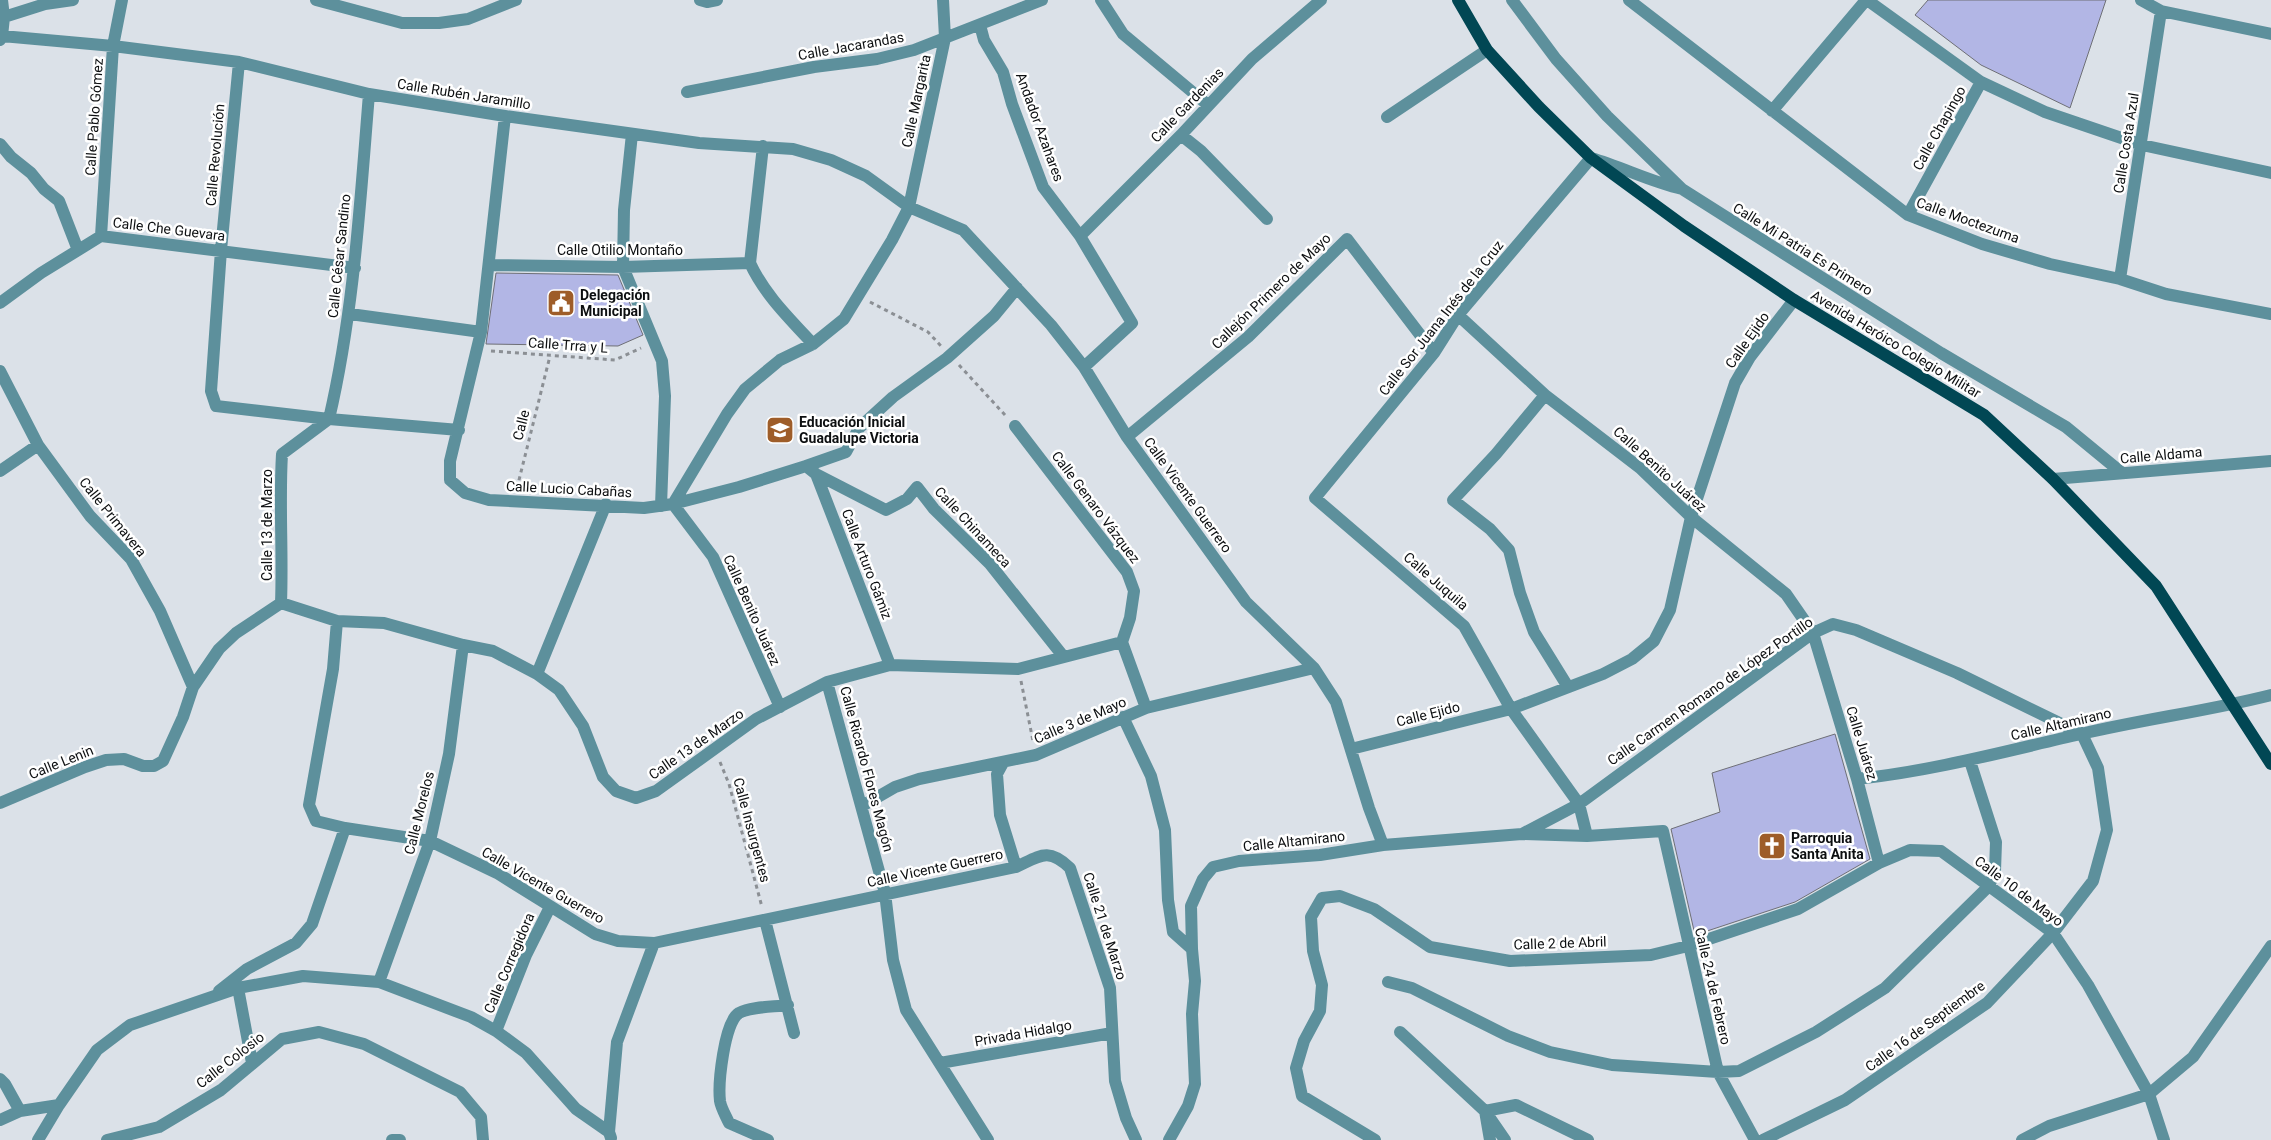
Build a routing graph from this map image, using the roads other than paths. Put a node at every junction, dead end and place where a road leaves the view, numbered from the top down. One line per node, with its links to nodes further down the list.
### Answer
1 (2, 0): 18 (street)
2 (73, 0): 18 (street)
3 (122, 0): 23 (street, Calle Pablo Gómez)
4 (316, 0): 5 (street)
5 (516, 0)
6 (700, 0): 7 (street)
7 (717, 0)
8 (943, 0): 22 (street, Calle Margarita)
9 (1042, 0): 19 (street, Calle Jacarandas)
10 (1101, 0): 29 (street)
11 (1321, 0): 29 (street, Calle Gardenias)
12 (1458, 0): 24 (main road, Avenida Heróico Colegio Militar)
13 (1512, 0): 40 (street, Calle Mi Patria Es Primero)
14 (1629, 0): 30 (street, Calle Moctezuma)
15 (1866, 0): 26 (street); 30 (street)
16 (2141, 0): 17 (street)
17 (2161, 11): 20 (street); 36 (street, Calle Costa Azul)
18 (4, 17): 21 (street)
19 (980, 24): 22 (street, Calle Jacarandas); 45 (street, Andador Azahares)
20 (2271, 34)
21 (1, 38): 23 (street, Calle Rubén Jaramillo)
22 (945, 38): 27 (street, Calle Jacarandas); 41 (street, Calle Margarita)
23 (113, 46): 25 (street, Calle Rubén Jaramillo); 44 (street, Calle Pablo Gómez)
24 (1487, 50): 32 (street); 38 (main road, Avenida Heróico Colegio Militar)
25 (239, 62): 28 (street, Calle Rubén Jaramillo); 47 (street, Calle Revolución)
26 (1981, 82): 36 (street); 42 (street, Calle Chapingo)
27 (687, 92)
28 (369, 94): 31 (street, Calle Rubén Jaramillo); 51 (street, Calle César Sandino)
29 (1208, 105): 34 (street, Calle Gardenias)
30 (1772, 111): 42 (street, Calle Moctezuma)
31 (505, 116): 33 (street, Calle Rubén Jaramillo); 49 (street, Calle Lucio Cabañas)
32 (1388, 117)
33 (632, 134): 37 (street, Calle Rubén Jaramillo); 50 (street)
34 (1181, 135): 43 (street); 45 (street, Calle Gardenias)
35 (0, 144): 46 (street)
36 (2142, 145): 39 (street); 52 (street, Calle Costa Azul)
37 (763, 146): 41 (street, Calle Rubén Jaramillo); 48 (street)
38 (1591, 158): 40 (street); 54 (main road, Avenida Heróico Colegio Militar); 58 (street, Calle Sor Juana Inés de la Cruz)
39 (2271, 173)
40 (1682, 189): 73 (street, Calle Mi Patria Es Primero)
41 (908, 207): 53 (street, Calle Vicente Guerrero); 60 (street)
42 (1908, 215): 52 (street, Calle Moctezuma)
43 (1267, 219)
44 (101, 236): 46 (street, Calle Che Guevara); 47 (street, Calle Che Guevara)
45 (1080, 236): 62 (street, Andador Azahares)
46 (78, 250): 55 (street, Calle Che Guevara)
47 (221, 250): 51 (street, Calle Che Guevara); 65 (street, Calle Revolución)
48 (750, 263): 50 (street, Calle Otilio Montaño); 60 (street)
49 (490, 265): 50 (street, Calle Otilio Montaño); 59 (street, Calle Lucio Cabañas)
50 (623, 267): 78 (street)
51 (355, 268): 56 (street, Calle César Sandino)
52 (2120, 279): 57 (street, Calle Moctezuma)
53 (1018, 288): 62 (street, Calle Vicente Guerrero); 71 (street, Calle Lucio Cabañas)
54 (1794, 300): 75 (main road, Avenida Heróico Colegio Militar); 79 (street, Calle Ejido)
55 (0, 303)
56 (350, 314): 59 (street); 65 (street, Calle César Sandino)
57 (2271, 314)
58 (1458, 316): 61 (street, Calle Sor Juana Inés de la Cruz); 64 (street, Calle Benito Juárez)
59 (481, 332): 67 (street, Calle Lucio Cabañas)
60 (813, 344): 78 (street)
61 (1434, 353): 68 (street, Callejón Primero de Mayo); 76 (street, Calle Sor Juana Inés de la Cruz)
62 (1084, 367): 68 (street, Calle Vicente Guerrero)
63 (0, 371): 69 (street, Calle Primavera)
64 (1545, 395): 79 (street, Calle Benito Juárez); 91 (street)
65 (329, 420): 67 (street); 80 (street, Calle 13 de Marzo)
66 (1015, 426): 83 (street, Calle Genaro Vázquez)
67 (459, 430): 77 (street, Calle Lucio Cabañas)
68 (1127, 437): 87 (street, Calle Vicente Guerrero)
69 (38, 444): 72 (street); 90 (street, Calle Primavera)
70 (2271, 461): 73 (street, Calle Aldama)
71 (806, 466): 74 (street); 78 (street, Calle Lucio Cabañas)
72 (0, 471)
73 (2122, 473): 75 (street, Calle Aldama)
74 (816, 474): 85 (street, Calle Chinameca); 86 (street, Calle Arturo Gámiz)
75 (2053, 479): 93 (main road, Avenida Heróico Colegio Militar)
76 (1315, 498): 96 (street, Calle Juquila)
77 (606, 504): 78 (street, Calle Lucio Cabañas); 88 (street)
78 (667, 505): 94 (street, Calle Benito Juárez)
79 (1691, 517): 82 (street, Calle Benito Juárez); 91 (street, Calle Ejido)
80 (281, 604): 81 (street, Calle 13 de Marzo); 90 (street)
81 (337, 621): 84 (street, Calle 13 de Marzo); 107 (street, Calle Vicente Guerrero)
82 (1813, 633): 98 (street, Calle Carmen Romano de López Portillo); 103 (street, Calle Juárez); 105 (street, Calle Carmen Romano de López Portillo)
83 (1122, 642): 85 (street, Calle 13 de Marzo); 95 (street)
84 (463, 645): 88 (street, Calle 13 de Marzo); 111 (street, Calle Morelos)
85 (1062, 656): 86 (street, Calle 13 de Marzo)
86 (890, 665): 89 (street, Calle 13 de Marzo)
87 (1314, 668): 95 (street, Calle 3 de Mayo); 99 (street, Calle Vicente Guerrero)
88 (537, 674): 94 (street, Calle 13 de Marzo)
89 (827, 682): 94 (street, Calle 13 de Marzo); 106 (street, Calle Ricardo Flores Magón)
90 (193, 687): 104 (street, Calle Lenin)
91 (1568, 687): 96 (street, Calle Ejido)
92 (2271, 695): 93 (street, Calle Altamirano)
93 (2234, 705): 98 (street, Calle Altamirano); 102 (main road, Avenida Heróico Colegio Militar)
94 (780, 707)
95 (1146, 708): 97 (street, Calle 3 de Mayo)
96 (1511, 709): 99 (street, Calle Ejido); 105 (street)
97 (1123, 717): 101 (street, Calle 3 de Mayo); 124 (street)
98 (2082, 734): 100 (street, Calle Altamirano); 120 (street, Calle 16 de Septiembre)
99 (1351, 749): 112 (street, Calle Vicente Guerrero)
100 (1970, 761): 103 (street, Calle Altamirano); 116 (street)
101 (1003, 763): 106 (street, Calle 3 de Mayo); 114 (street)
102 (2271, 764)
103 (1857, 779): 113 (street, Calle Juárez)
104 (0, 803)
105 (1579, 804): 109 (street, Calle Carmen Romano de López Portillo); 110 (street)
106 (862, 806): 117 (street, Calle Ricardo Flores Magón)
107 (345, 828): 111 (street, Calle Vicente Guerrero); 128 (street)
108 (1664, 830): 110 (street, Calle Altamirano); 122 (street, Calle 24 de Febrero)
109 (1522, 834): 110 (street, Calle Altamirano); 112 (street, Calle Altamirano)
110 (1587, 836)
111 (430, 842): 118 (street, Calle Vicente Guerrero); 125 (street, Calle Morelos)
112 (1383, 845): 124 (street, Calle Altamirano)
113 (1879, 863): 116 (street, Calle 10 de Mayo); 122 (street, Calle 2 de Abril)
114 (1016, 867): 115 (street, Calle Vicente Guerrero); 117 (street, Calle Vicente Guerrero)
115 (1070, 868): 133 (street, Calle 21 de Marzo)
116 (1989, 886): 120 (street, Calle 10 de Mayo); 136 (street)
117 (885, 893): 119 (street, Calle Vicente Guerrero); 135 (street, Calle Ricardo Flores Magón)
118 (550, 907): 121 (street, Calle Vicente Guerrero); 130 (street, Calle Corregidora)
119 (765, 920): 121 (street, Calle Vicente Guerrero); 129 (street)
120 (2053, 933): 138 (street, Calle 10 de Mayo); 158 (street, Calle 16 de Septiembre)
121 (654, 943): 143 (street)
122 (1688, 946): 136 (street, Calle 24 de Febrero); 153 (street, Calle 2 de Abril)
123 (2271, 946): 138 (street)
124 (1192, 949): 152 (street, Calle Altamirano)
125 (379, 982): 127 (street); 130 (street)
126 (1388, 982): 136 (street)
127 (238, 988): 128 (street); 134 (street)
128 (213, 996): 139 (street)
129 (788, 1005): 132 (street); 149 (street)
130 (496, 1031): 143 (street)
131 (1400, 1032): 141 (street)
132 (794, 1033)
133 (1112, 1033): 135 (street, Privada Hidalgo); 151 (street, Calle 21 de Marzo)
134 (252, 1062): 145 (street, Calle Colosio); 148 (street, Calle Colosio)
135 (940, 1063): 150 (street, Calle Ricardo Flores Magón)
136 (1718, 1072): 157 (street, Calle 24 de Febrero)
137 (0, 1078): 140 (street)
138 (2149, 1094): 159 (street); 160 (street)
139 (59, 1105): 140 (street); 144 (street)
140 (20, 1111): 142 (street)
141 (1485, 1111): 154 (street); 155 (street); 156 (street)
142 (0, 1120)
143 (611, 1136)
144 (38, 1140)
145 (107, 1140)
146 (392, 1140): 147 (street)
147 (400, 1140)
148 (483, 1140)
149 (768, 1140)
150 (988, 1140)
151 (1136, 1140)
152 (1169, 1140)
153 (1375, 1140)
154 (1490, 1140)
155 (1506, 1140)
156 (1588, 1140)
157 (1755, 1140)
158 (1764, 1140)
159 (2022, 1140)
160 (2164, 1140)

